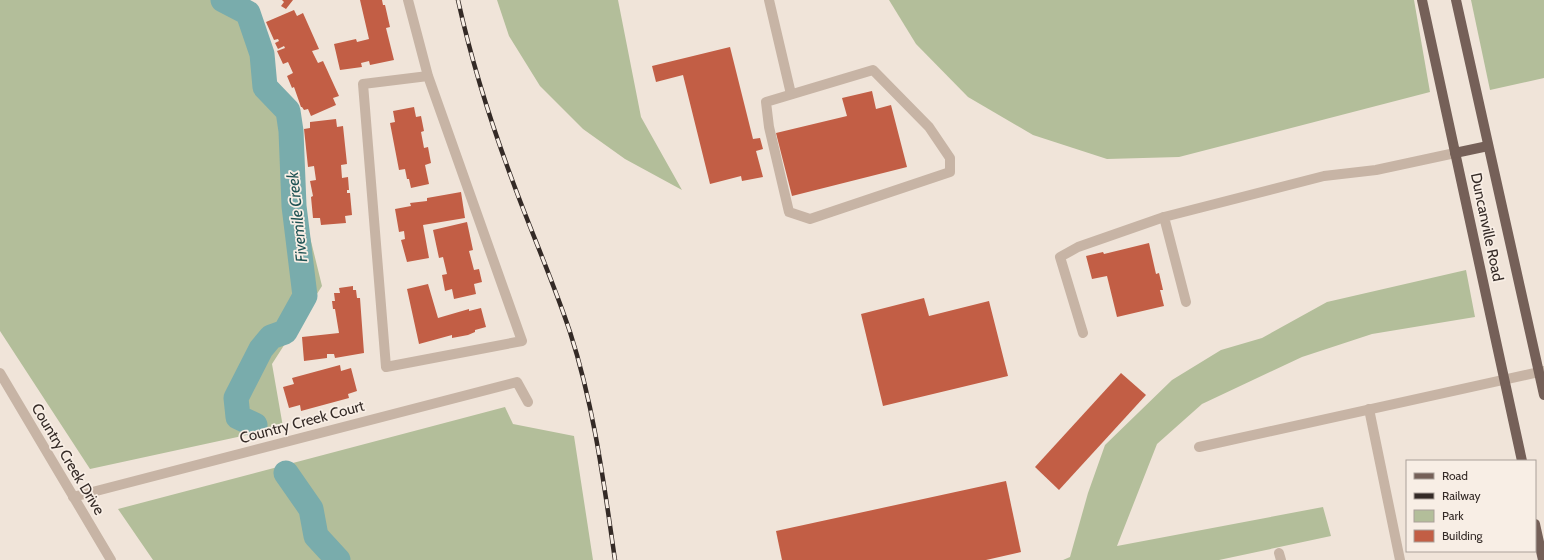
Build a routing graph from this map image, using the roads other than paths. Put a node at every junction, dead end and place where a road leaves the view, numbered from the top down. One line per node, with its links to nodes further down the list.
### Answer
1 (408, 0): 5 (street)
2 (768, 0): 6 (street)
3 (1422, 0): 8 (main road, Duncanville Road)
4 (1456, 0): 7 (main road, Duncanville Road)
5 (428, 76): 5 (street)
6 (791, 94): 6 (street)
7 (1488, 146): 8 (main road); 12 (main road, Duncanville Road)
8 (1455, 153): 9 (street); 14 (main road, Duncanville Road)
9 (1164, 217): 10 (street); 11 (street)
10 (1186, 302)
11 (1083, 334)
12 (1541, 372): 14 (street); 15 (main road, Duncanville Road)
13 (0, 373): 20 (street, Country Creek Drive)
14 (1504, 379): 17 (street); 19 (main road, Duncanville Road)
15 (1544, 395)
16 (528, 402): 20 (street, Country Creek Court)
17 (1369, 409): 18 (street); 23 (street)
18 (1199, 447)
19 (1522, 460)
20 (73, 497): 22 (street, Country Creek Drive)
21 (1536, 528): 24 (main road)
22 (111, 560)
23 (1400, 560)
24 (1543, 560)

